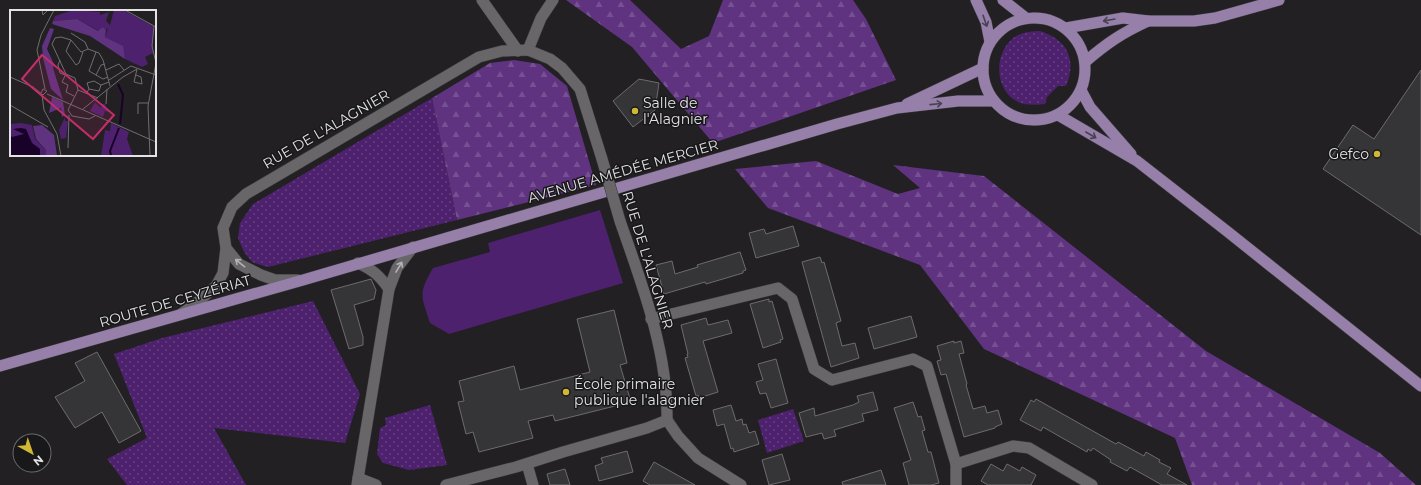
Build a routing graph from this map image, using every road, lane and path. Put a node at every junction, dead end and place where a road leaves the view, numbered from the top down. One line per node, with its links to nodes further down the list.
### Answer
1 (482, 0): 10 (street)
2 (553, 0): 10 (street)
3 (976, 0): 9 (main road, one-way to 9)
4 (1004, 0): 6 (main road)
5 (1279, 0): 7 (main road)
6 (1026, 18): 8 (main road); 9 (main road)
7 (1148, 21): 8 (main road, one-way to 8); 11 (main road)
8 (1066, 28): 11 (main road)
9 (990, 42): 12 (main road)
10 (523, 51): 19 (street, RUE DE L'ALAGNIER); 24 (street, RUE DE L'ALAGNIER, bridge)
11 (1085, 62): 13 (main road)
12 (983, 68): 14 (main road); 15 (main road, AVENUE AMÉDÉE MERCIER)
13 (1081, 90): 16 (main road); 17 (main road)
14 (994, 101): 15 (main road, AVENUE AMÉDÉE MERCIER, one-way to 14); 16 (main road)
15 (897, 108): 18 (main road, AVENUE AMÉDÉE MERCIER)
16 (1058, 115): 17 (main road, one-way to 17)
17 (1137, 161): 26 (main road)
18 (413, 247): 20 (main road, AVENUE AMÉDÉE MERCIER); 22 (street, one-way to 18)
19 (226, 248): 21 (street, one-way to 19); 23 (street, RUE DE L'ALAGNIER)
20 (358, 263): 21 (main road, ROUTE DE CEYZÉRIAT); 22 (street)
21 (303, 280): 23 (main road, ROUTE DE CEYZÉRIAT)
22 (388, 289): 30 (street)
23 (179, 315): 25 (main road, ROUTE DE CEYZÉRIAT)
24 (651, 319): 27 (street, RUE DE L'ALAGNIER); 29 (street)
25 (0, 366)
26 (1421, 386)
27 (667, 420): 28 (street); 34 (street)
28 (527, 464): 32 (street); 33 (street)
29 (956, 464): 35 (street); 36 (street)
30 (358, 481): 31 (street)
31 (376, 485)
32 (446, 485)
33 (533, 485)
34 (741, 485)
35 (956, 485)
36 (1092, 485)

